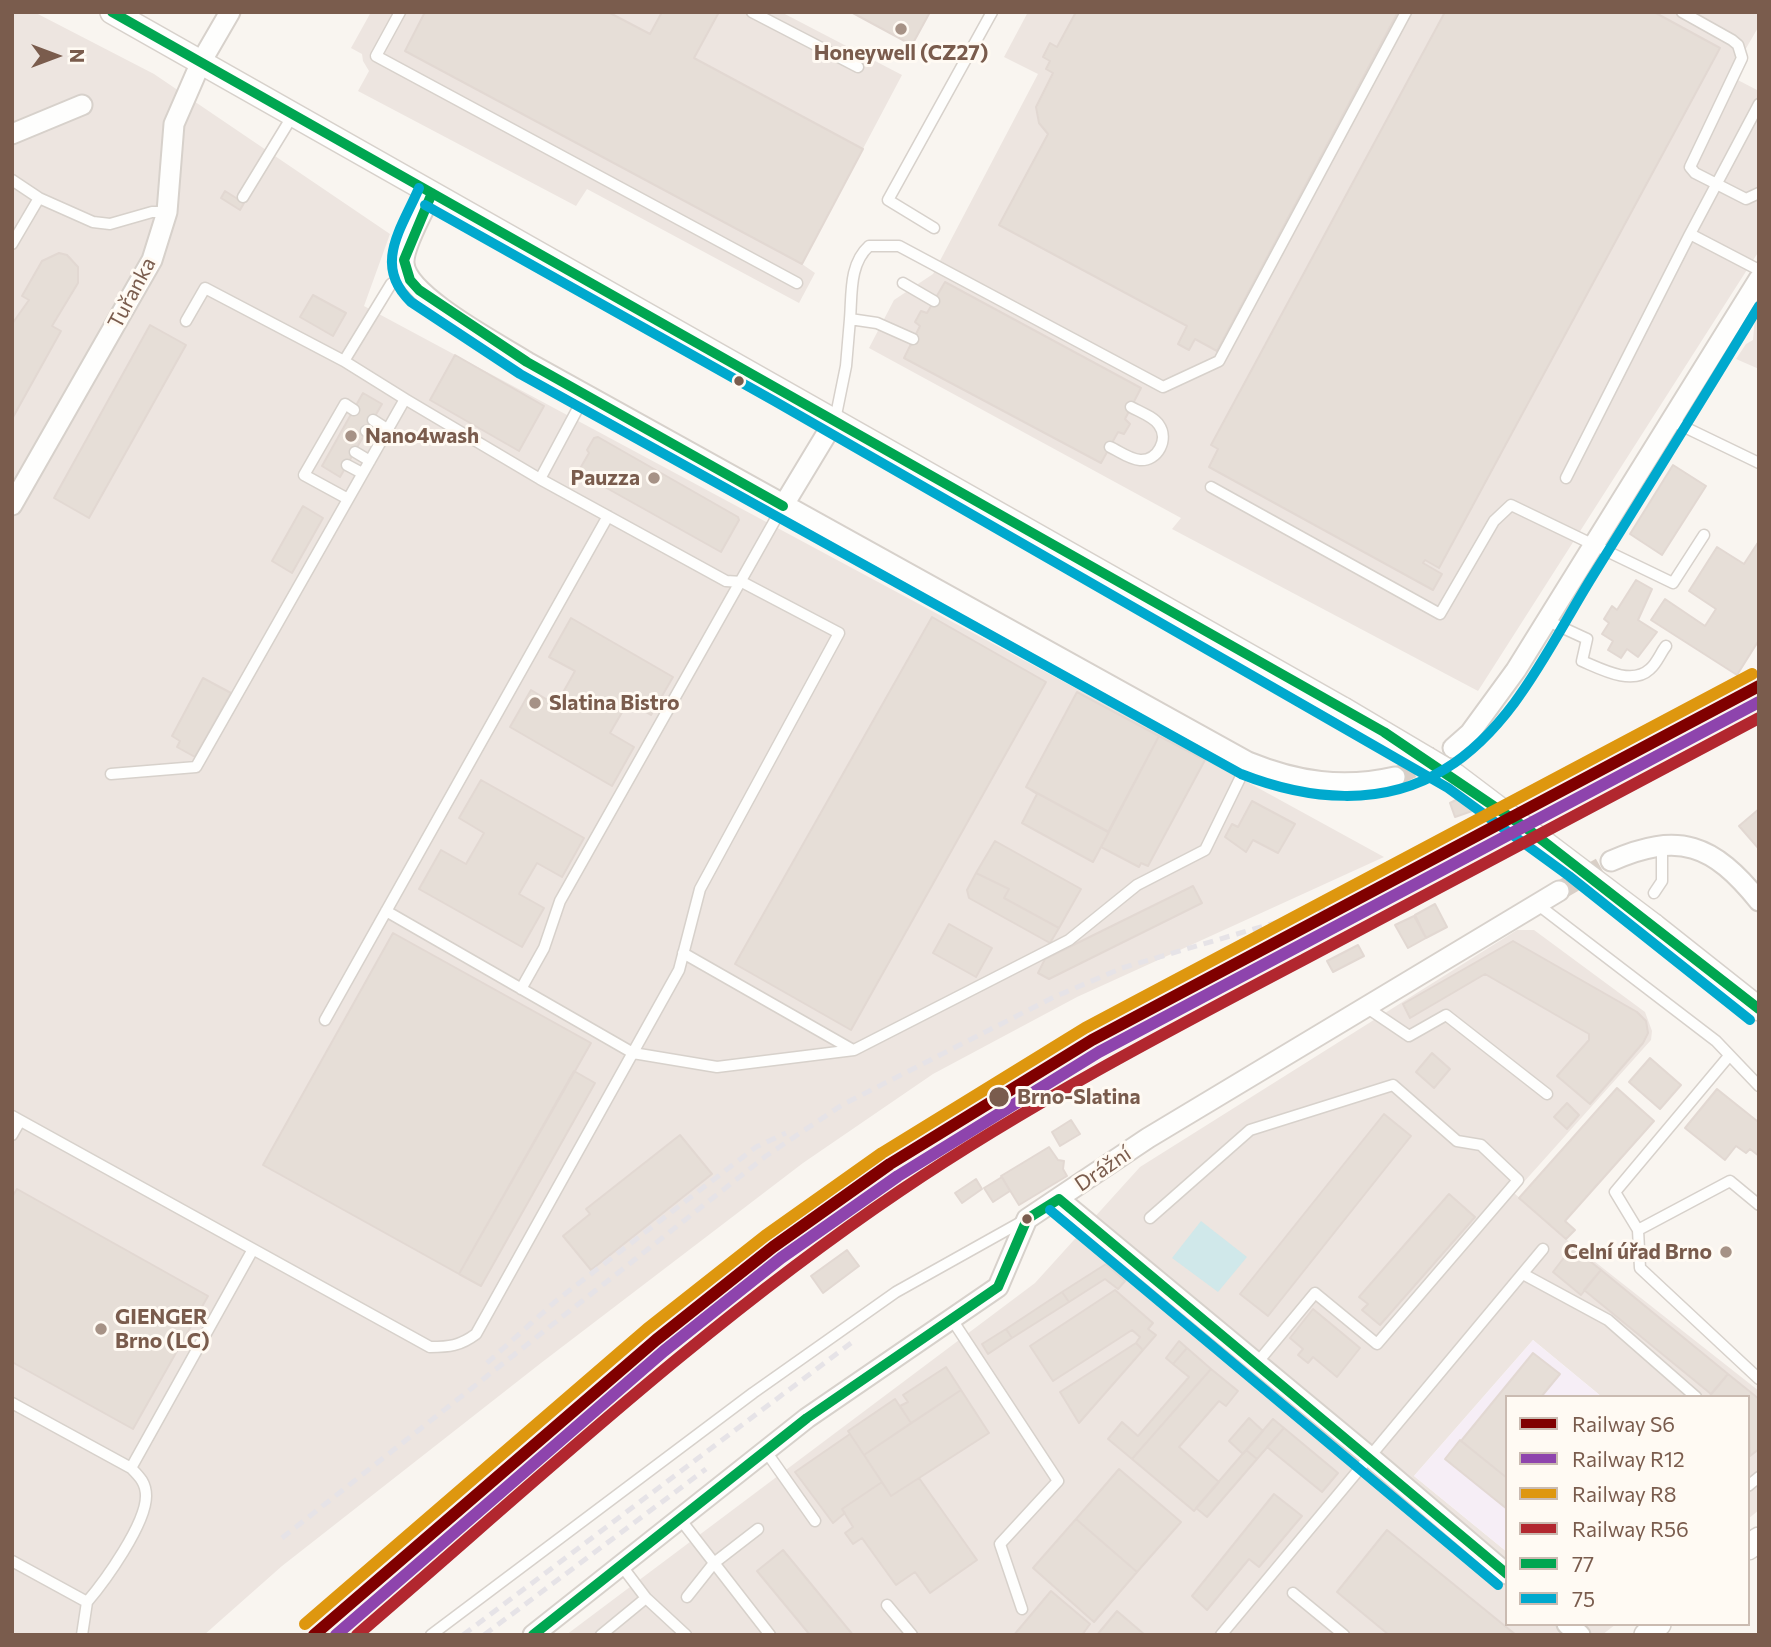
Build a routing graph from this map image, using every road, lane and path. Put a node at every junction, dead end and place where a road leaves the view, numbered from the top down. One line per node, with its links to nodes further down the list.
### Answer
1 (112, 12): 8 (street)
2 (230, 12): 8 (street, Tuřanka)
3 (400, 12): 27 (lane)
4 (752, 12): 9 (lane)
5 (992, 12): 21 (lane)
6 (1406, 12): 30 (lane)
7 (1682, 12): 15 (lane)
8 (201, 62): 12 (street); 20 (street, Tuřanka)
9 (858, 67)
10 (1759, 104): 15 (lane)
11 (82, 105): 13 (street)
12 (293, 115): 16 (street); 18 (lane)
13 (12, 134)
14 (12, 180): 19 (lane)
15 (1715, 183): 17 (lane); 22 (lane)
16 (432, 193): 25 (street); 39 (street)
17 (1759, 193)
18 (243, 197)
19 (38, 198): 20 (lane); 23 (lane)
20 (167, 212): 54 (street, Tuřanka)
21 (934, 228)
22 (1690, 234): 24 (lane); 50 (lane)
23 (12, 244)
24 (1759, 270)
25 (407, 274): 33 (lane); 34 (street)
26 (1759, 279): 40 (street)
27 (797, 283)
28 (903, 283): 29 (lane)
29 (934, 302)
30 (850, 319): 32 (lane); 39 (lane)
31 (186, 321): 33 (lane)
32 (913, 339)
33 (344, 361): 35 (lane)
34 (585, 394): 51 (lane); 55 (street)
35 (405, 399): 41 (lane); 51 (lane)
36 (1132, 407): 44 (lane)
37 (354, 410): 53 (lane)
38 (373, 420): 41 (lane)
39 (835, 420): 55 (street); 78 (street, bridge)
40 (1672, 421): 47 (lane); 58 (street)
41 (387, 429): 43 (lane)
42 (366, 431): 43 (lane)
43 (382, 440): 46 (lane)
44 (1110, 447)
45 (355, 452): 46 (lane)
46 (370, 461): 49 (lane)
47 (1759, 463)
48 (347, 465): 49 (lane)
49 (362, 473): 53 (lane)
50 (1566, 478)
51 (540, 479): 56 (lane)
52 (1211, 487): 58 (lane)
53 (348, 499): 64 (lane)
54 (12, 505)
55 (783, 506): 59 (lane); 63 (street)
56 (608, 516): 59 (lane); 74 (lane)
57 (1704, 535): 58 (lane)
58 (1594, 547): 60 (street)
59 (742, 582): 75 (lane); 76 (lane)
60 (1548, 621): 61 (lane); 62 (street)
61 (1666, 646)
62 (1452, 748)
63 (1248, 762): 65 (street); 80 (lane)
64 (111, 774)
65 (1395, 777)
66 (1662, 845): 67 (street); 69 (lane); 72 (street)
67 (1630, 853): 68 (street); 69 (lane)
68 (1611, 861)
69 (1662, 873): 71 (lane)
70 (1559, 891): 73 (street, Drážní)
71 (1654, 893)
72 (1759, 901)
73 (1537, 904): 77 (street, Drážní); 82 (lane)
74 (386, 911): 76 (lane); 79 (lane)
75 (683, 953): 80 (lane); 81 (lane)
76 (522, 989): 81 (lane)
77 (1366, 1006): 84 (lane); 87 (street, Drážní)
78 (1759, 1009)
79 (325, 1020)
80 (854, 1050): 81 (lane)
81 (632, 1053): 93 (lane)
82 (1729, 1056): 83 (lane); 91 (lane)
83 (1759, 1086)
84 (1547, 1094)
85 (16, 1119): 86 (lane); 93 (lane)
86 (12, 1135)
87 (1059, 1199): 90 (street, Drážní); 96 (street)
88 (1759, 1205): 91 (lane)
89 (1150, 1218): 96 (lane)
90 (1027, 1219): 95 (street); 118 (lane)
91 (1638, 1230): 98 (lane)
92 (1543, 1249): 94 (lane)
93 (252, 1251): 103 (lane)
94 (1523, 1274): 99 (lane); 102 (lane)
95 (951, 1318): 101 (street); 116 (lane)
96 (1257, 1363): 102 (street)
97 (1759, 1365): 98 (lane)
98 (1757, 1377)
99 (1694, 1395)
100 (12, 1403): 103 (lane)
101 (765, 1450): 104 (street); 105 (lane)
102 (1369, 1456): 110 (street); 124 (lane)
103 (131, 1468): 114 (lane)
104 (680, 1519): 108 (lane); 109 (street)
105 (815, 1521)
106 (758, 1528): 108 (lane)
107 (12, 1561): 114 (lane)
108 (714, 1563): 112 (lane); 122 (lane)
109 (621, 1565): 113 (lane); 119 (street)
110 (1505, 1572)
111 (1293, 1593): 125 (lane)
112 (687, 1597)
113 (646, 1598): 120 (lane); 121 (lane)
114 (87, 1602): 117 (lane)
115 (887, 1605): 123 (lane)
116 (1022, 1609)
117 (82, 1635)
118 (431, 1635)
119 (533, 1635)
120 (601, 1635)
121 (686, 1635)
122 (770, 1635)
123 (912, 1635)
124 (1221, 1635)
125 (1344, 1635)

